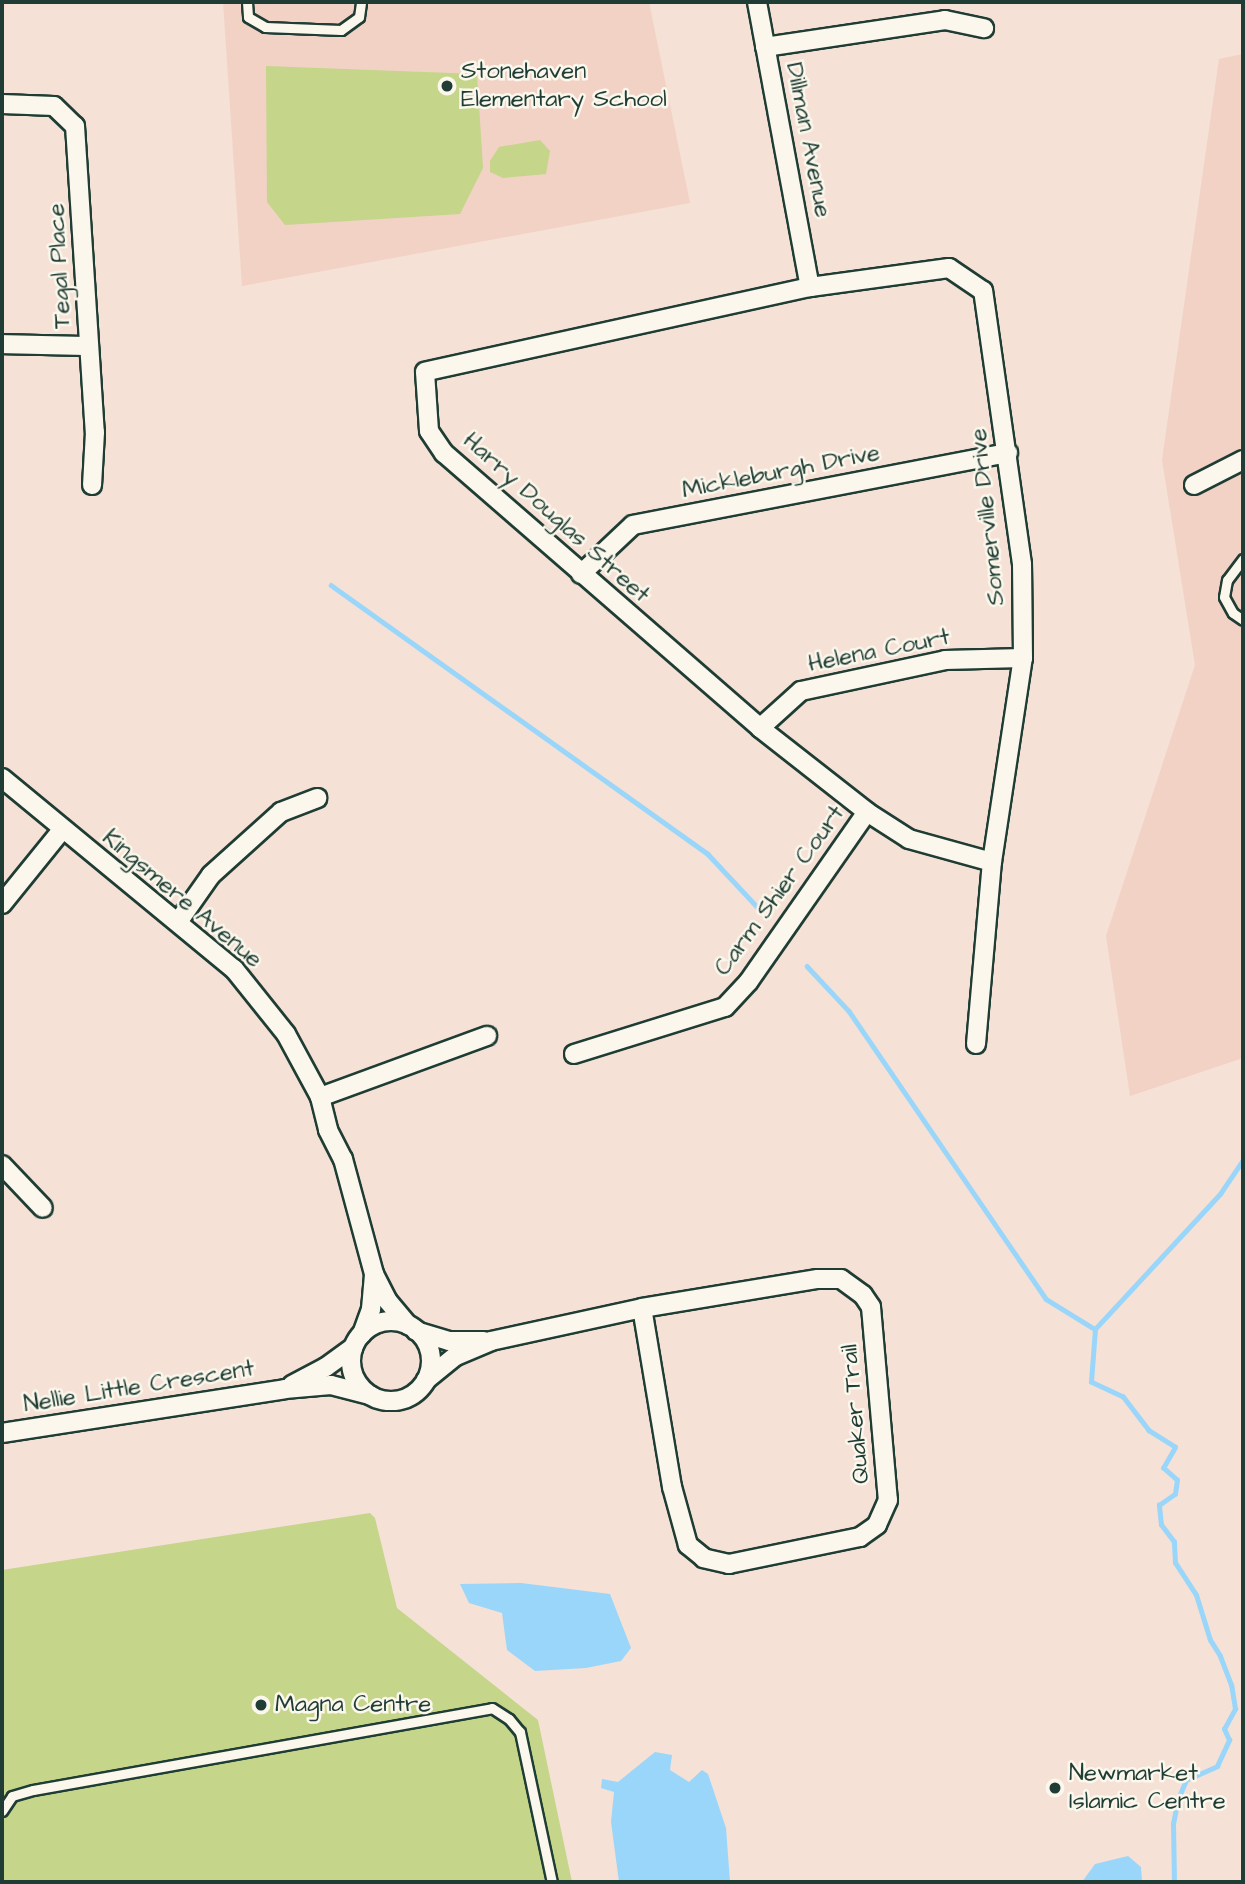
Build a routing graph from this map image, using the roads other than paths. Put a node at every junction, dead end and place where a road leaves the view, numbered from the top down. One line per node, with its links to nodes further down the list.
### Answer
1 (247, 2): 2 (lane)
2 (361, 2)
3 (757, 2): 5 (street, Dillman Avenue)
4 (984, 28): 5 (street)
5 (765, 47): 7 (street, Dillman Avenue)
6 (2, 104): 9 (street, Tegal Place)
7 (810, 287): 10 (street, Somerville Drive); 15 (street, Harry Douglas Street)
8 (2, 344): 9 (street)
9 (88, 346): 12 (street, Tegal Place)
10 (1008, 453): 15 (street, Mickleburgh Drive); 17 (street, Somerville Drive)
11 (1243, 460): 13 (street)
12 (92, 485)
13 (1194, 485)
14 (1243, 559): 16 (lane)
15 (581, 574): 18 (street, Harry Douglas Street)
16 (1243, 620)
17 (1023, 658): 18 (street, Helena Court); 23 (street, Somerville Drive)
18 (760, 728): 21 (street, Harry Douglas Street)
19 (2, 778): 22 (street, Kingsmere Avenue)
20 (317, 798): 25 (street)
21 (867, 812): 23 (street, Harry Douglas Street); 28 (street, Carm Shier Court)
22 (62, 830): 24 (street); 25 (street, Kingsmere Avenue)
23 (992, 862): 27 (street, Somerville Drive)
24 (2, 904)
25 (178, 922): 29 (street, Kingsmere Avenue)
26 (487, 1036): 29 (street)
27 (976, 1044)
28 (574, 1054)
29 (320, 1097): 32 (street, Kingsmere Avenue)
30 (2, 1165): 31 (street)
31 (43, 1208)
32 (374, 1274): 34 (street, Kingsmere Avenue); 35 (street, Kingsmere Avenue)
33 (642, 1308): 33 (street, Quaker Trail); 36 (street, Quaker Trail)
34 (412, 1328): 35 (street); 36 (street, Quaker Trail); 37 (street)
35 (358, 1340): 38 (street, Nellie Little Crescent); 39 (street)
36 (491, 1341): 37 (street, Quaker Trail)
37 (426, 1380): 39 (street)
38 (285, 1389): 39 (street, Nellie Little Crescent); 40 (street, Nellie Little Crescent)
39 (370, 1395)
40 (2, 1433)
41 (2, 1811): 42 (lane)
42 (552, 1882)

